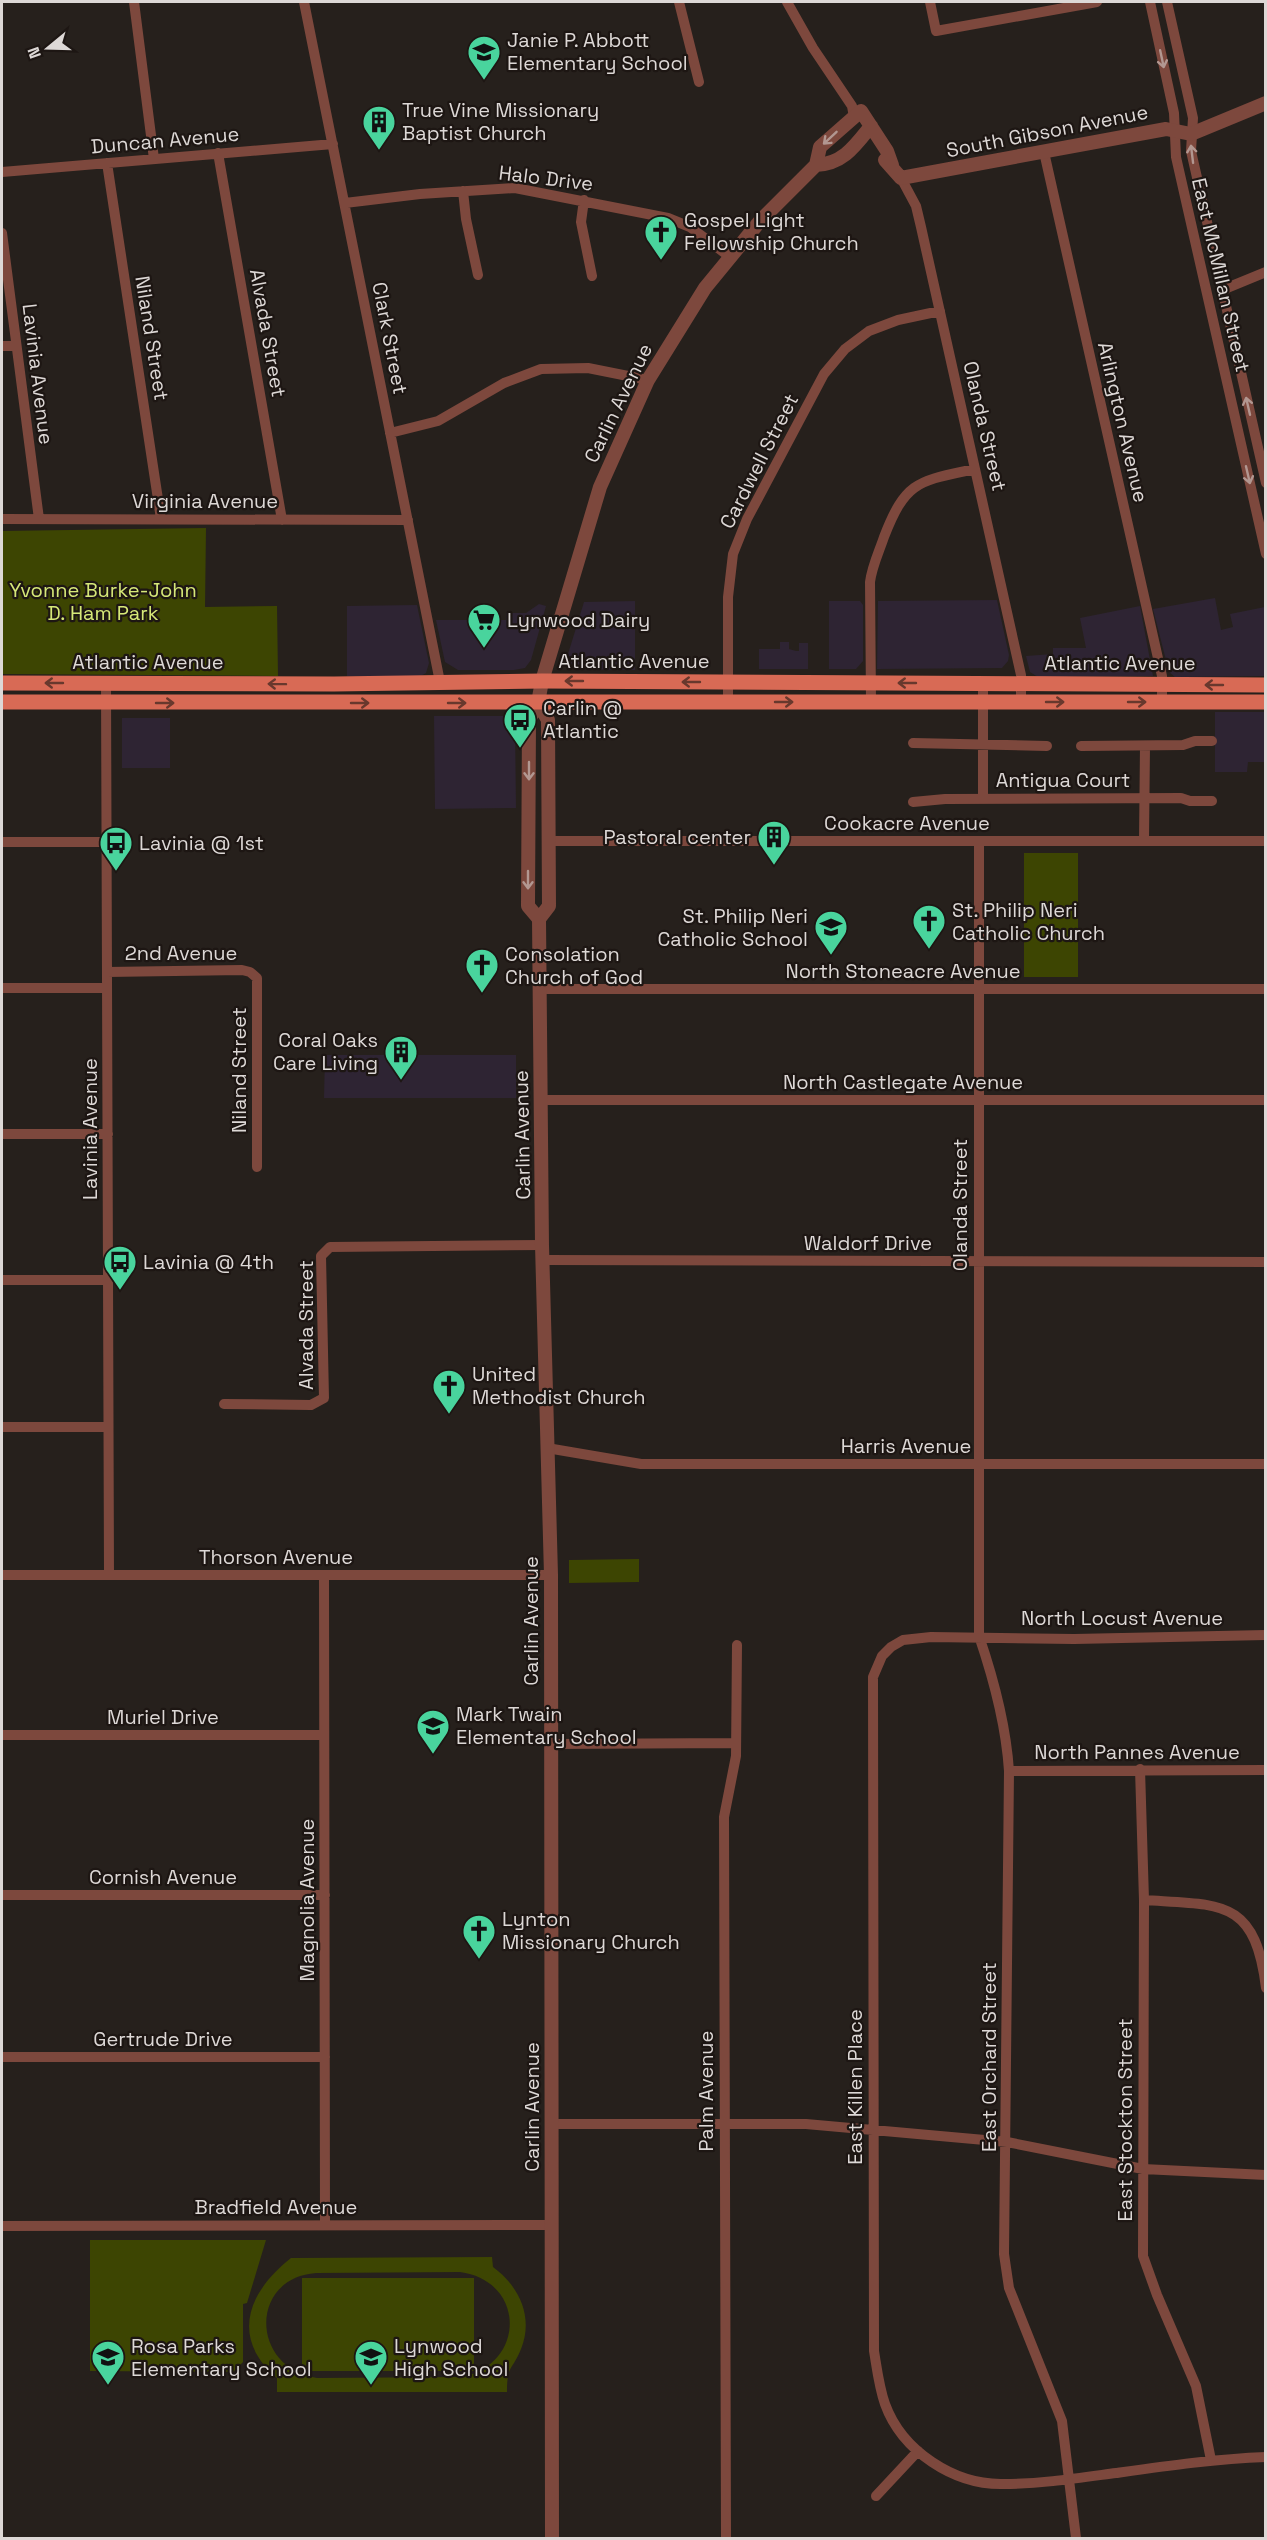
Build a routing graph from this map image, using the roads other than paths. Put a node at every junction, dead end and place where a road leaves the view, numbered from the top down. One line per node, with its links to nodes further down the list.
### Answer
1 (134, 2): 18 (street)
2 (304, 2): 15 (street, Clark Street)
3 (679, 2): 9 (street)
4 (787, 2): 11 (street, Olanda Street)
5 (930, 2): 6 (street)
6 (1097, 2)
7 (1150, 2): 13 (street, East McMillan Street, one-way to 13)
8 (1167, 2): 14 (street, East McMillan Street)
9 (699, 82)
10 (1266, 103): 14 (street)
11 (856, 112): 12 (street, Olanda Street); 20 (street, Carlin Avenue, one-way to 20)
12 (868, 130): 20 (street, Carlin Avenue); 22 (street, Olanda Street)
13 (1174, 130): 14 (street, South Gibson Avenue); 16 (street, South Gibson Avenue); 45 (street, East McMillan Street, one-way to 45)
14 (1191, 134): 31 (street, East McMillan Street, one-way to 14)
15 (333, 144): 17 (street, Duncan Avenue); 25 (street, Clark Street)
16 (1044, 152): 22 (street, South Gibson Avenue); 54 (street, Arlington Avenue)
17 (218, 153): 18 (street, Duncan Avenue); 43 (street, Alvada Street)
18 (154, 159): 19 (street, Duncan Avenue)
19 (107, 163): 21 (street, Duncan Avenue); 42 (street, Niland Street)
20 (816, 165): 27 (street, Carlin Avenue)
21 (2, 172)
22 (902, 178): 32 (street, Olanda Street)
23 (463, 191): 24 (street, Halo Drive); 25 (street, Halo Drive); 29 (street)
24 (584, 200): 27 (street, Halo Drive); 30 (street)
25 (345, 203): 36 (street, Clark Street)
26 (2, 233): 34 (street, Lavinia Avenue)
27 (730, 257): 35 (street, Carlin Avenue)
28 (1266, 272): 31 (street)
29 (478, 275)
30 (592, 276)
31 (1222, 290): 37 (street, East McMillan Street, one-way to 31)
32 (940, 312): 38 (street, Olanda Street); 48 (street, Cardwell Street)
33 (2, 346): 34 (street)
34 (16, 346): 41 (street, Lavinia Avenue)
35 (648, 380): 36 (street); 46 (street, Carlin Avenue)
36 (390, 433): 44 (street, Clark Street)
37 (1261, 443): 39 (street, East McMillan Street)
38 (975, 469): 51 (street); 53 (street, Olanda Street)
39 (1266, 483)
40 (2, 519): 41 (street, Virginia Avenue)
41 (39, 519): 42 (street, Virginia Avenue)
42 (161, 519): 43 (street, Virginia Avenue)
43 (282, 520): 44 (street, Virginia Avenue)
44 (408, 520): 47 (street, Clark Street)
45 (1266, 554)
46 (542, 681): 47 (main road, Atlantic Avenue); 48 (main road, Atlantic Avenue, one-way to 46); 64 (street, Carlin Avenue)
47 (440, 682): 50 (main road, Atlantic Avenue, one-way to 50)
48 (728, 682): 51 (main road, Atlantic Avenue); 57 (street, Cardwell Street)
49 (2, 683): 50 (main road, Atlantic Avenue, one-way to 49)
50 (106, 683): 63 (street, Lavinia Avenue)
51 (870, 683): 52 (main road, Atlantic Avenue, one-way to 51); 58 (street)
52 (983, 684): 53 (main road, Atlantic Avenue); 59 (street)
53 (1021, 684): 54 (main road, Atlantic Avenue); 60 (street, Olanda Street)
54 (1162, 685): 55 (main road, Atlantic Avenue, one-way to 54); 61 (street, Arlington Avenue)
55 (1266, 685)
56 (2, 702): 63 (main road, Atlantic Avenue)
57 (728, 702): 58 (main road, Atlantic Avenue, one-way to 58); 64 (main road, Atlantic Avenue)
58 (871, 702): 59 (main road, Atlantic Avenue)
59 (983, 702): 60 (main road, Atlantic Avenue); 67 (street)
60 (1021, 702): 61 (main road, Atlantic Avenue, one-way to 61)
61 (1162, 702): 62 (main road, Atlantic Avenue)
62 (1266, 702)
63 (106, 703): 64 (main road, Atlantic Avenue, one-way to 64); 79 (street, Lavinia Avenue)
64 (538, 703): 75 (street, Carlin Avenue); 81 (street, Carlin Avenue, one-way to 81)
65 (1212, 741): 70 (street)
66 (913, 743): 67 (street)
67 (983, 746): 68 (street); 71 (street)
68 (1047, 746)
69 (1081, 746): 70 (street)
70 (1145, 746): 72 (street)
71 (984, 798): 72 (street, Antigua Court); 74 (street, Antigua Court)
72 (1145, 798): 73 (street, Antigua Court); 77 (street)
73 (1212, 801)
74 (913, 802)
75 (549, 841): 76 (street, Cookacre Avenue); 81 (street, Carlin Avenue)
76 (979, 841): 77 (street, Cookacre Avenue); 87 (street, Olanda Street)
77 (1144, 841): 80 (street, Cookacre Avenue)
78 (2, 842): 79 (street)
79 (107, 842): 82 (street, Lavinia Avenue)
80 (1266, 842)
81 (539, 919): 86 (street, Carlin Avenue)
82 (107, 972): 83 (street, 2nd Avenue); 85 (street, Lavinia Avenue)
83 (254, 975): 94 (street, Niland Street)
84 (2, 988): 85 (street, 2nd Avenue)
85 (107, 988): 93 (street, Lavinia Avenue)
86 (540, 988): 87 (street, North Stoneacre Avenue); 89 (street, Carlin Avenue)
87 (979, 989): 88 (street, North Stoneacre Avenue); 90 (street, Olanda Street)
88 (1266, 989)
89 (541, 1100): 90 (street, North Castlegate Avenue); 95 (street, Carlin Avenue)
90 (979, 1100): 91 (street, North Castlegate Avenue); 97 (street, Olanda Street)
91 (1266, 1100)
92 (2, 1134): 93 (street)
93 (108, 1134): 100 (street, Lavinia Avenue)
94 (257, 1167)
95 (542, 1245): 96 (street, Carlin Avenue); 101 (street, Alvada Street)
96 (543, 1260): 97 (street, Waldorf Drive); 104 (street, Carlin Avenue)
97 (980, 1261): 98 (street, Waldorf Drive); 105 (street, Olanda Street)
98 (1266, 1262)
99 (2, 1280): 100 (street)
100 (108, 1280): 103 (street, Lavinia Avenue)
101 (224, 1404)
102 (2, 1427): 103 (street)
103 (108, 1427): 109 (street, Lavinia Avenue)
104 (547, 1448): 105 (street, Harris Avenue); 111 (street, Carlin Avenue)
105 (980, 1464): 106 (street, Harris Avenue); 107 (street, Olanda Street)
106 (1266, 1464)
107 (980, 1568): 113 (street, East Orchard Street)
108 (2, 1575): 109 (street, Thorson Avenue)
109 (109, 1575): 110 (street, Thorson Avenue)
110 (324, 1575): 111 (street, Thorson Avenue); 116 (street, Magnolia Avenue)
111 (550, 1575): 118 (street, Carlin Avenue)
112 (1266, 1635): 113 (street, North Locust Avenue)
113 (979, 1636): 121 (street, East Orchard Street); 130 (street, East Killen Place)
114 (737, 1645): 117 (street, Palm Avenue)
115 (2, 1735): 116 (street, Muriel Drive)
116 (324, 1735): 123 (street, Magnolia Avenue)
117 (736, 1743): 118 (street); 129 (street, Palm Avenue)
118 (551, 1744): 128 (street, Carlin Avenue)
119 (1140, 1769): 120 (street, North Pannes Avenue); 121 (street, North Pannes Avenue); 124 (street, East Stockton Street)
120 (1266, 1770)
121 (1009, 1771): 131 (street, East Orchard Street)
122 (2, 1895): 123 (street, Cornish Avenue)
123 (325, 1895): 127 (street, Magnolia Avenue)
124 (1144, 1900): 125 (street); 132 (street, East Stockton Street)
125 (1266, 1988)
126 (2, 2057): 127 (street, Gertrude Drive)
127 (325, 2057): 134 (street, Magnolia Avenue)
128 (551, 2124): 129 (street); 135 (street, Carlin Avenue)
129 (724, 2124): 130 (street); 143 (street, Palm Avenue)
130 (873, 2129): 131 (street); 137 (street, East Killen Place)
131 (1006, 2142): 132 (street); 140 (street, East Orchard Street)
132 (1143, 2169): 133 (street); 139 (street, East Stockton Street)
133 (1266, 2175)
134 (326, 2225): 135 (street, Bradfield Avenue); 136 (street, Bradfield Avenue)
135 (552, 2225): 142 (street, Carlin Avenue)
136 (2, 2226)
137 (918, 2451): 140 (street, East Killen Place); 141 (street)
138 (1266, 2457): 139 (street, East Killen Place)
139 (1211, 2460): 140 (street, East Killen Place)
140 (1070, 2479): 144 (street, East Orchard Street)
141 (876, 2496)
142 (552, 2538)
143 (726, 2538)
144 (1076, 2538)

